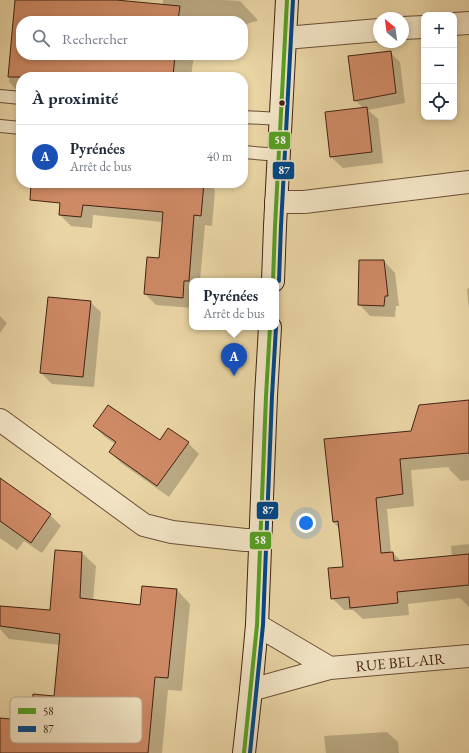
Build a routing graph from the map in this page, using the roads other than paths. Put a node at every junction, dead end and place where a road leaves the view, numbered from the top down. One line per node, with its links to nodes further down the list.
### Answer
1 (287, 0): 7 (street)
2 (469, 23): 3 (street)
3 (457, 24)
4 (421, 26): 5 (street)
5 (409, 27)
6 (373, 31): 7 (street)
7 (285, 38): 11 (street)
8 (0, 96): 9 (lane)
9 (16, 98)
10 (248, 117): 11 (lane)
11 (280, 119): 15 (street)
12 (0, 126): 13 (lane)
13 (16, 128)
14 (248, 153): 15 (lane)
15 (278, 156): 17 (street)
16 (469, 182): 17 (street)
17 (276, 202): 18 (street)
18 (273, 278)
19 (270, 330): 21 (street)
20 (0, 420): 21 (street)
21 (260, 540): 22 (street)
22 (257, 625): 24 (street); 25 (street)
23 (469, 656): 24 (street, RUE BEL-AIR)
24 (330, 668): 25 (street, RUE BEL-AIR)
25 (252, 690): 26 (street)
26 (244, 753)

